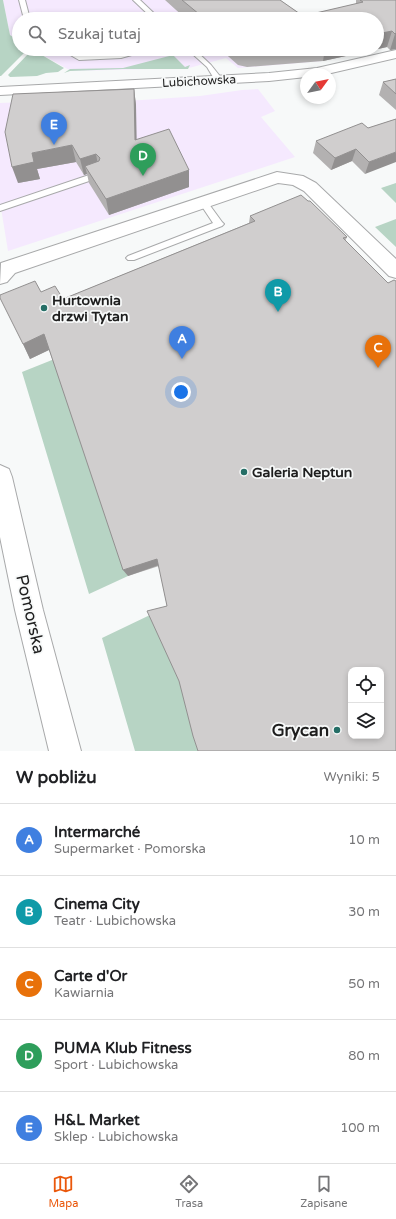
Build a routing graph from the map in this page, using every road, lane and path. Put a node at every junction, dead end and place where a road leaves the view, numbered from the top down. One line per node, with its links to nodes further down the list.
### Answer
1 (22, 0): 3 (lane)
2 (136, 0): 4 (lane)
3 (25, 12)
4 (149, 12)
5 (396, 54): 9 (street, Lubichowska)
6 (75, 56): 7 (lane)
7 (121, 56)
8 (198, 56): 9 (lane)
9 (219, 80): 10 (street, Lubichowska)
10 (0, 91)
11 (98, 175): 13 (lane)
12 (203, 202): 14 (lane); 15 (street); 16 (street)
13 (0, 208)
14 (131, 258)
15 (3, 271)
16 (396, 271)
17 (0, 476): 18 (street, Pomorska)
18 (65, 751)

